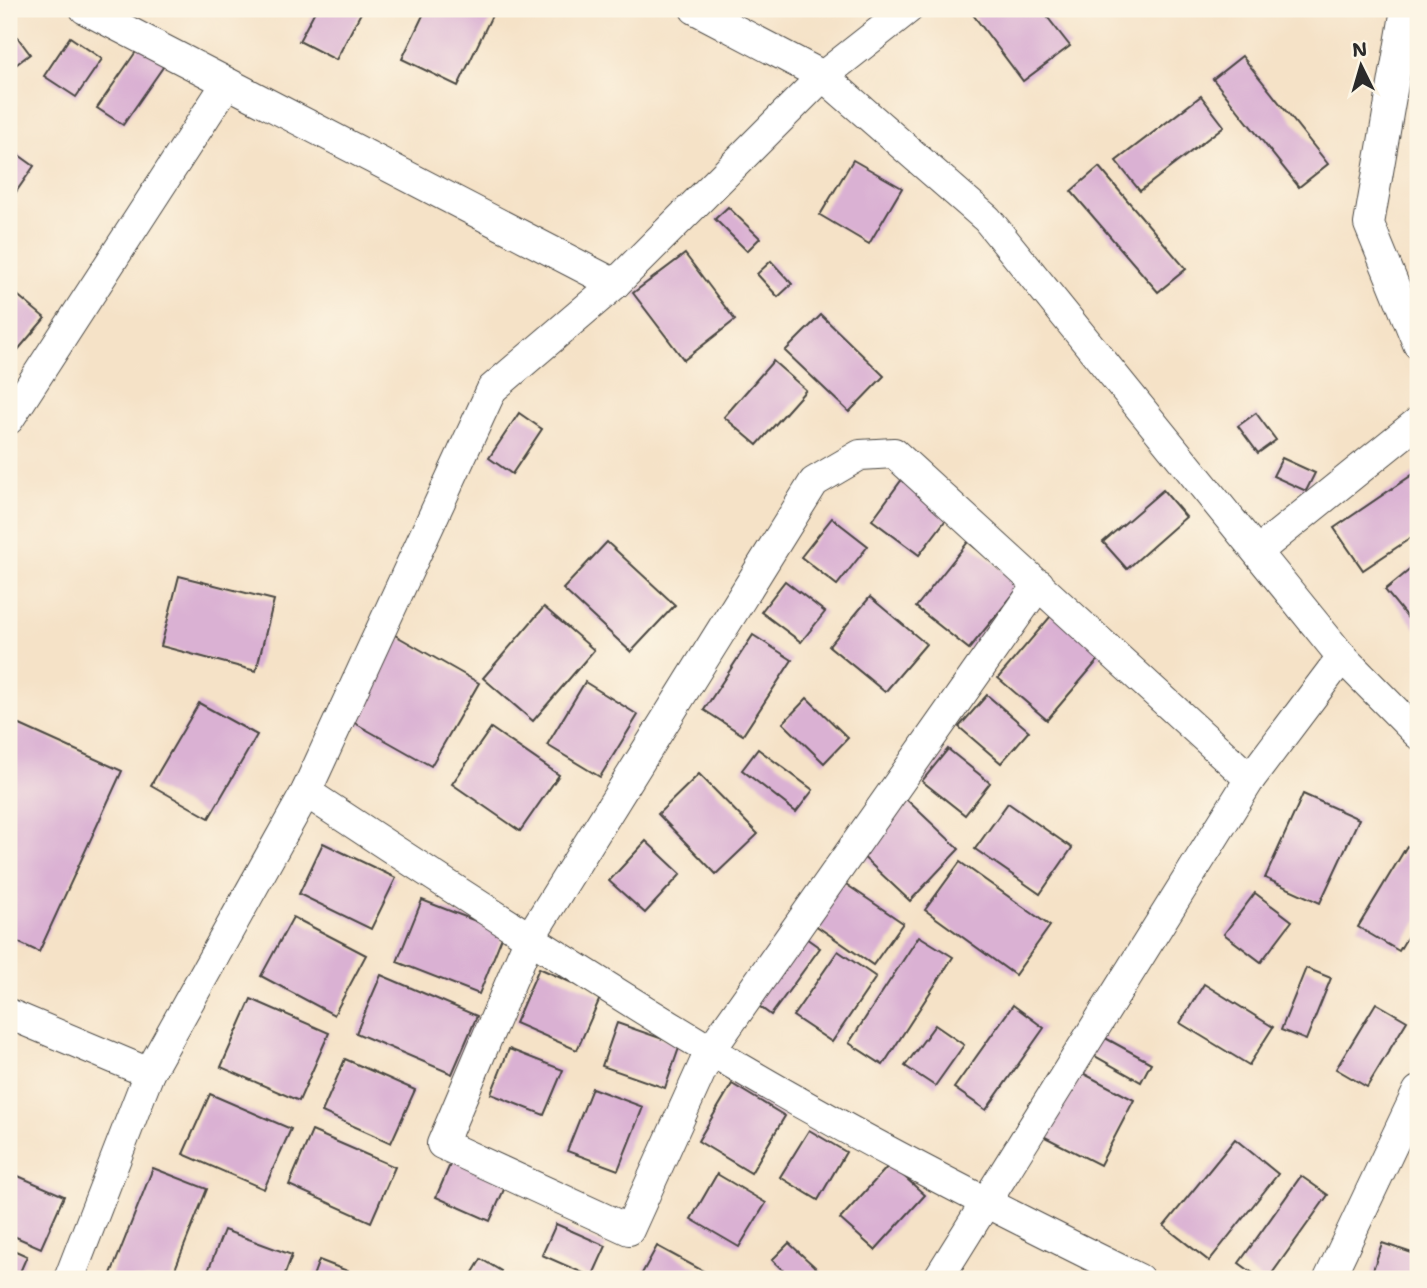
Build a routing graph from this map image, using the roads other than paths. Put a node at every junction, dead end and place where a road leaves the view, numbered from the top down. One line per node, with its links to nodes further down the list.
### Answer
1 (85, 9): 6 (street)
2 (695, 9): 5 (street)
3 (908, 9): 5 (street)
4 (1406, 9): 8 (street)
5 (823, 76): 7 (street); 11 (street)
6 (227, 83): 7 (street); 9 (street)
7 (615, 284): 16 (street)
8 (1418, 344)
9 (9, 419)
10 (1418, 422): 11 (street)
11 (1258, 551): 13 (street)
12 (1039, 584): 15 (street); 17 (street); 19 (street)
13 (1342, 657): 14 (street); 15 (street)
14 (1418, 734)
15 (1251, 779): 22 (street)
16 (306, 792): 17 (street); 20 (street)
17 (529, 939): 19 (street); 19 (street)
18 (9, 1014): 20 (street)
19 (710, 1051): 22 (street)
20 (149, 1073): 23 (street)
21 (1418, 1091): 26 (street)
22 (984, 1203): 24 (street); 25 (street)
23 (69, 1279)
24 (938, 1279)
25 (1139, 1279)
26 (1329, 1279)

